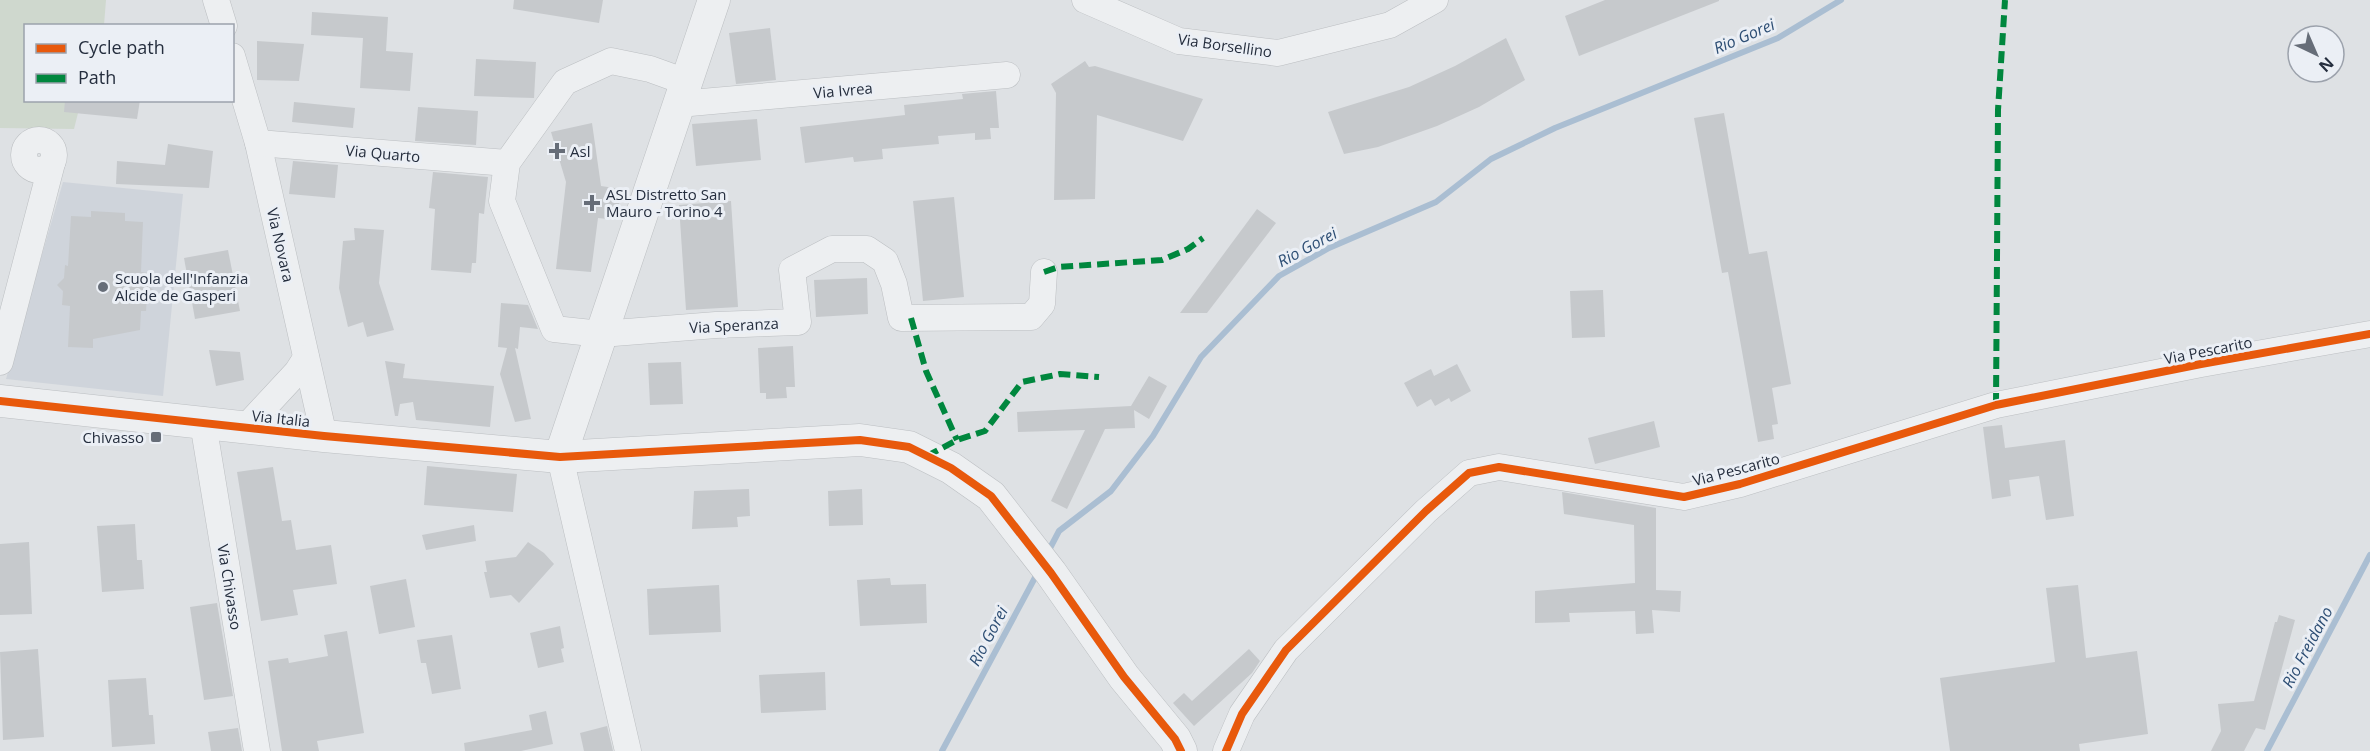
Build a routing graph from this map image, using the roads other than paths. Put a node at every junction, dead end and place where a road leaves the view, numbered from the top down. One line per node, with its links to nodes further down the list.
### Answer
1 (216, 0): 5 (street)
2 (714, 0): 8 (street)
3 (1085, 0): 4 (street, Via Borsellino)
4 (1435, 0)
5 (223, 24)
6 (234, 63): 9 (street, Via Novara)
7 (1007, 75): 8 (street, Via Ivrea)
8 (682, 93): 11 (street, Via Speranza); 13 (street)
9 (258, 143): 11 (street, Via Quarto); 15 (street, Via Novara)
10 (52, 163): 16 (street)
11 (507, 163): 13 (street, Via Speranza)
12 (1044, 272): 13 (street, Via Speranza)
13 (601, 334): 21 (street)
14 (2370, 334): 22 (street, Via Pescarito)
15 (306, 358): 19 (street); 20 (street, Via Novara)
16 (0, 362)
17 (0, 401): 18 (street, Via Italia)
18 (203, 423): 19 (street, Via Italia); 24 (street, Via Chivasso)
19 (246, 427): 20 (street, Via Italia)
20 (324, 436): 21 (street, Via Italia)
21 (560, 457): 23 (street, Via Italia); 25 (street)
22 (1242, 714): 28 (street, Via Pescarito); 29 (street)
23 (1156, 718): 26 (street); 27 (street, Via Italia)
24 (257, 751)
25 (628, 751)
26 (1161, 751)
27 (1181, 751)
28 (1226, 751)
29 (1237, 751)

